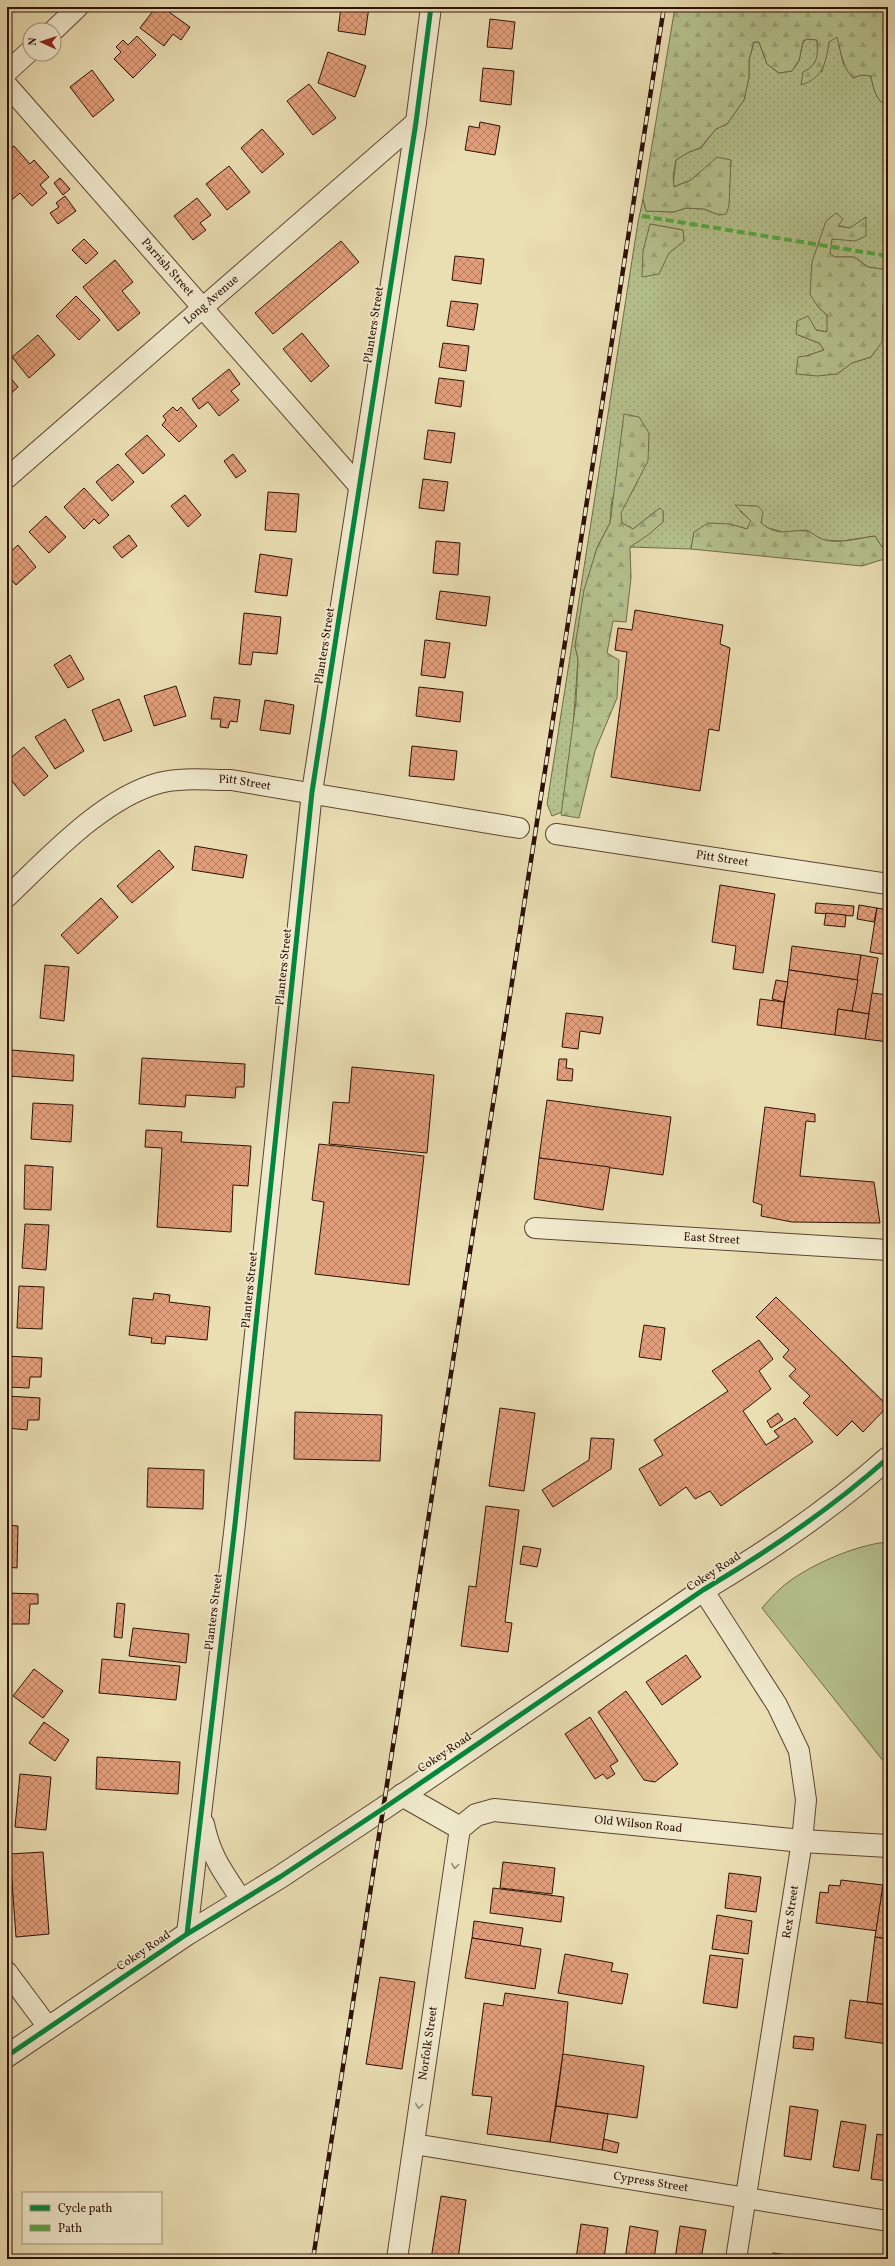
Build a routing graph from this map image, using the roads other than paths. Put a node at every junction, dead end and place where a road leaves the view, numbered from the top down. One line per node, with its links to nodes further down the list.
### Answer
1 (78, 7): 3 (street)
2 (431, 7): 7 (street, Planters Street)
3 (62, 22)
4 (22, 58): 5 (street)
5 (7, 72)
6 (7, 85): 8 (street, Parrish Street)
7 (416, 122): 8 (street, Long Avenue); 10 (street, Planters Street)
8 (204, 308): 9 (street, Long Avenue); 10 (street, Parrish Street)
9 (7, 478)
10 (359, 486): 11 (street, Planters Street)
11 (312, 792): 12 (street, Pitt Street); 15 (street, Pitt Street); 21 (street, Planters Street)
12 (519, 828)
13 (556, 834): 14 (street, Pitt Street)
14 (888, 884)
15 (7, 897)
16 (535, 1228): 17 (street, East Street)
17 (888, 1250)
18 (888, 1458): 19 (street, Cokey Road)
19 (702, 1590): 20 (street, Cokey Road); 23 (street, Rex Street)
20 (402, 1795): 22 (street); 25 (street, Cokey Road)
21 (201, 1810): 25 (street, Planters Street); 26 (street, Planters Street)
22 (460, 1828): 23 (street, Old Wilson Road); 30 (street, Norfolk Street, one-way to 30)
23 (802, 1841): 24 (street, Old Wilson Road); 31 (street, Rex Street)
24 (888, 1846)
25 (241, 1899): 26 (street, Cokey Road)
26 (187, 1934): 28 (street, Cokey Road)
27 (7, 1972): 28 (street)
28 (48, 2027): 29 (street, Cokey Road)
29 (7, 2056)
30 (414, 2144): 31 (street, Cypress Street); 33 (street, Norfolk Street)
31 (746, 2198): 32 (street, Cypress Street); 34 (street, Rex Street)
32 (888, 2221)
33 (396, 2259)
34 (736, 2259)

